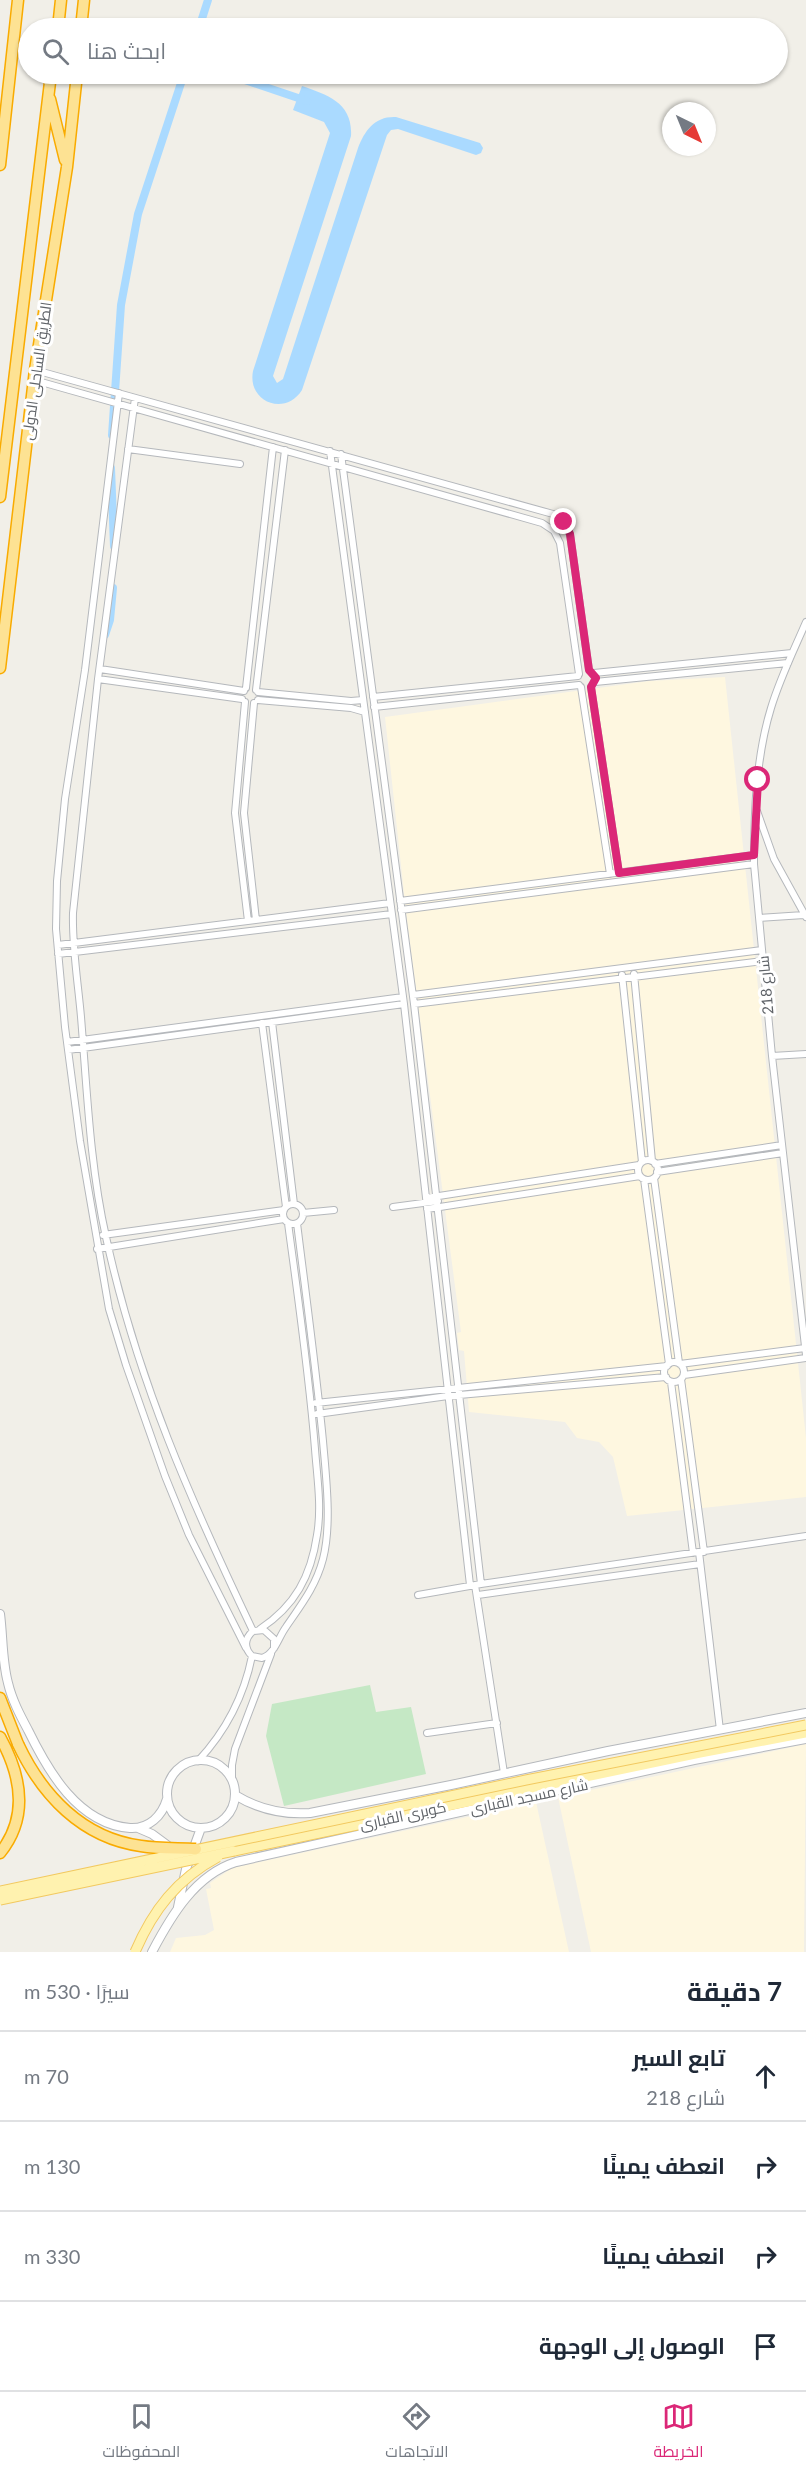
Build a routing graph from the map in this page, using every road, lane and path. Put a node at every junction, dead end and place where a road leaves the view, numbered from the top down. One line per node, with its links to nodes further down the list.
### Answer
1 (18, 0): 9 (highway)
2 (61, 0): 4 (highway)
3 (84, 0): 5 (highway)
4 (59, 18)
5 (82, 18)
6 (49, 84): 8 (highway, الطريق الساحلى الدولى)
7 (76, 84): 10 (highway, الطريق الساحلى الدولى)
8 (48, 93): 10 (highway); 24 (highway, الطريق الساحلى الدولى)
9 (0, 165)
10 (67, 167): 11 (highway, الطريق الساحلى الدولى)
11 (34, 375): 12 (street); 14 (street); 30 (highway, الطريق الساحلى الدولى)
12 (119, 393): 13 (street); 14 (street)
13 (135, 398): 15 (street); 19 (street)
14 (118, 404): 15 (street); 63 (street)
15 (134, 408): 16 (street); 17 (street)
16 (273, 447): 18 (street); 37 (street)
17 (128, 449): 22 (street); 31 (street)
18 (285, 450): 21 (street); 38 (street)
19 (330, 451): 20 (street); 21 (street)
20 (341, 454): 23 (street); 32 (street)
21 (331, 463): 23 (street); 28 (street)
22 (240, 464)
23 (342, 466): 29 (street); 33 (street)
24 (0, 497)
25 (806, 622): 26 (street, شارع 218)
26 (792, 653): 27 (street, شارع 218); 32 (street)
27 (788, 663): 35 (street); 45 (street, شارع 218)
28 (358, 665): 29 (street); 41 (street)
29 (369, 667): 39 (street)
30 (0, 668)
31 (100, 669): 34 (street); 37 (street)
32 (591, 672): 33 (street); 35 (street)
33 (579, 675): 36 (street); 39 (street)
34 (98, 679): 40 (street); 62 (street)
35 (593, 685): 36 (street); 49 (street)
36 (580, 686): 43 (street); 50 (street)
37 (245, 689): 38 (street); 40 (street)
38 (257, 691): 41 (street); 42 (street)
39 (373, 697): 43 (street)
40 (244, 700): 42 (street); 61 (street)
41 (363, 700): 44 (street)
42 (256, 702): 44 (street); 60 (street)
43 (374, 707): 54 (street)
44 (365, 712): 55 (street)
45 (756, 808): 46 (street, شارع 218); 58 (street)
46 (754, 855): 47 (street, شارع 218); 48 (street)
47 (754, 864): 51 (street); 59 (street, شارع 218)
48 (649, 869): 49 (street); 51 (street)
49 (619, 873): 50 (street)
50 (610, 874): 52 (street)
51 (651, 877): 53 (street)
52 (552, 882): 53 (street); 54 (street)
53 (554, 890): 56 (street)
54 (400, 901): 56 (street)
55 (390, 903): 57 (street); 60 (street)
56 (401, 910): 75 (street)
57 (392, 914): 65 (street); 74 (street)
58 (805, 916): 59 (street)
59 (759, 918): 64 (street, شارع 218)
60 (256, 920): 61 (street)
61 (248, 921): 62 (street)
62 (73, 943): 63 (street); 65 (street)
63 (58, 945): 66 (street)
64 (762, 950): 67 (street, شارع 218); 68 (street)
65 (74, 952): 66 (street); 80 (street)
66 (58, 954): 81 (street)
67 (763, 962): 71 (street); 85 (street, شارع 218)
68 (633, 967): 69 (street); 71 (street)
69 (621, 969): 70 (street); 72 (street)
70 (569, 975): 73 (street); 75 (street)
71 (634, 977): 72 (street); 88 (street)
72 (623, 978): 73 (street); 89 (street)
73 (570, 985): 77 (street)
74 (403, 996): 76 (street); 80 (street)
75 (413, 996): 77 (street)
76 (404, 1004): 78 (street); 93 (street)
77 (414, 1004): 92 (street)
78 (272, 1022): 79 (street); 94 (street)
79 (262, 1023): 82 (street); 96 (street)
80 (82, 1040): 81 (street); 82 (street)
81 (67, 1042): 83 (street)
82 (82, 1049): 83 (street); 101 (street)
83 (68, 1050): 102 (street)
84 (806, 1054): 85 (street)
85 (772, 1056): 86 (street, شارع 218)
86 (782, 1145): 87 (street, شارع 218); 88 (street)
87 (783, 1153): 90 (street); 105 (street, شارع 218)
88 (654, 1162): 89 (street); 90 (street)
89 (640, 1164): 91 (street); 92 (street)
90 (656, 1175): 91 (street); 106 (street)
91 (642, 1177): 92 (street); 107 (street)
92 (438, 1202): 93 (street); 93 (street); 110 (street)
93 (426, 1203): 95 (street); 111 (street)
94 (294, 1204): 96 (street); 98 (street)
95 (393, 1207)
96 (285, 1209): 99 (street); 101 (street)
97 (334, 1210): 98 (street)
98 (303, 1213): 100 (street)
99 (286, 1221): 100 (street); 103 (street); 114 (street)
100 (297, 1223): 114 (street)
101 (105, 1235): 102 (street); 103 (street)
102 (95, 1236): 104 (street)
103 (108, 1247): 104 (street); 117 (street)
104 (97, 1249): 118 (street)
105 (806, 1352): 106 (street); 108 (street)
106 (679, 1364): 107 (street); 108 (street)
107 (668, 1365): 109 (street); 110 (street)
108 (682, 1377): 109 (street); 120 (street)
109 (669, 1379): 112 (street); 120 (street)
110 (458, 1387): 111 (street); 112 (street)
111 (447, 1388): 113 (street); 114 (street)
112 (459, 1395): 113 (street); 122 (street)
113 (448, 1396): 115 (street); 122 (street)
114 (316, 1403): 115 (street); 116 (street)
115 (321, 1413): 116 (street); 128 (street)
116 (312, 1414): 126 (street)
117 (204, 1528): 118 (street); 126 (street)
118 (189, 1535): 127 (street)
119 (806, 1536): 120 (street)
120 (698, 1552): 121 (street); 122 (street)
121 (700, 1564): 124 (street); 134 (street)
122 (475, 1585): 123 (street); 124 (street)
123 (418, 1595)
124 (478, 1595): 132 (street)
125 (0, 1614): 144 (street)
126 (256, 1630): 127 (street); 128 (street)
127 (246, 1648): 129 (street)
128 (273, 1651): 129 (street); 141 (street)
129 (252, 1656): 139 (street)
130 (0, 1698): 146 (highway, bridge)
131 (806, 1713): 134 (street, شارع مسجد القبارى)
132 (497, 1723): 135 (street); 140 (street)
133 (806, 1725): 146 (main road, كوبرى القبارى, bridge)
134 (720, 1730): 140 (street, شارع مسجد القبارى)
135 (427, 1733)
136 (806, 1733): 147 (main road, كوبرى القبارى)
137 (0, 1737): 148 (highway)
138 (806, 1738): 152 (street, شارع مسجد القبارى)
139 (198, 1761): 141 (street); 143 (street)
140 (504, 1773): 142 (street, شارع مسجد القبارى)
141 (232, 1781): 142 (street)
142 (234, 1795): 145 (street)
143 (167, 1800): 144 (street); 145 (street)
144 (137, 1828): 149 (street)
145 (201, 1828): 149 (street)
146 (196, 1849): 150 (main road, كوبرى القبارى, bridge)
147 (234, 1851): 151 (main road, كوبرى القبارى, bridge); 153 (main road, bridge)
148 (0, 1853)
149 (186, 1869): 152 (street)
150 (0, 1891)
151 (0, 1900)
152 (178, 1909): 154 (street, شارع مسجد القبارى)
153 (135, 1952)
154 (152, 1952)

